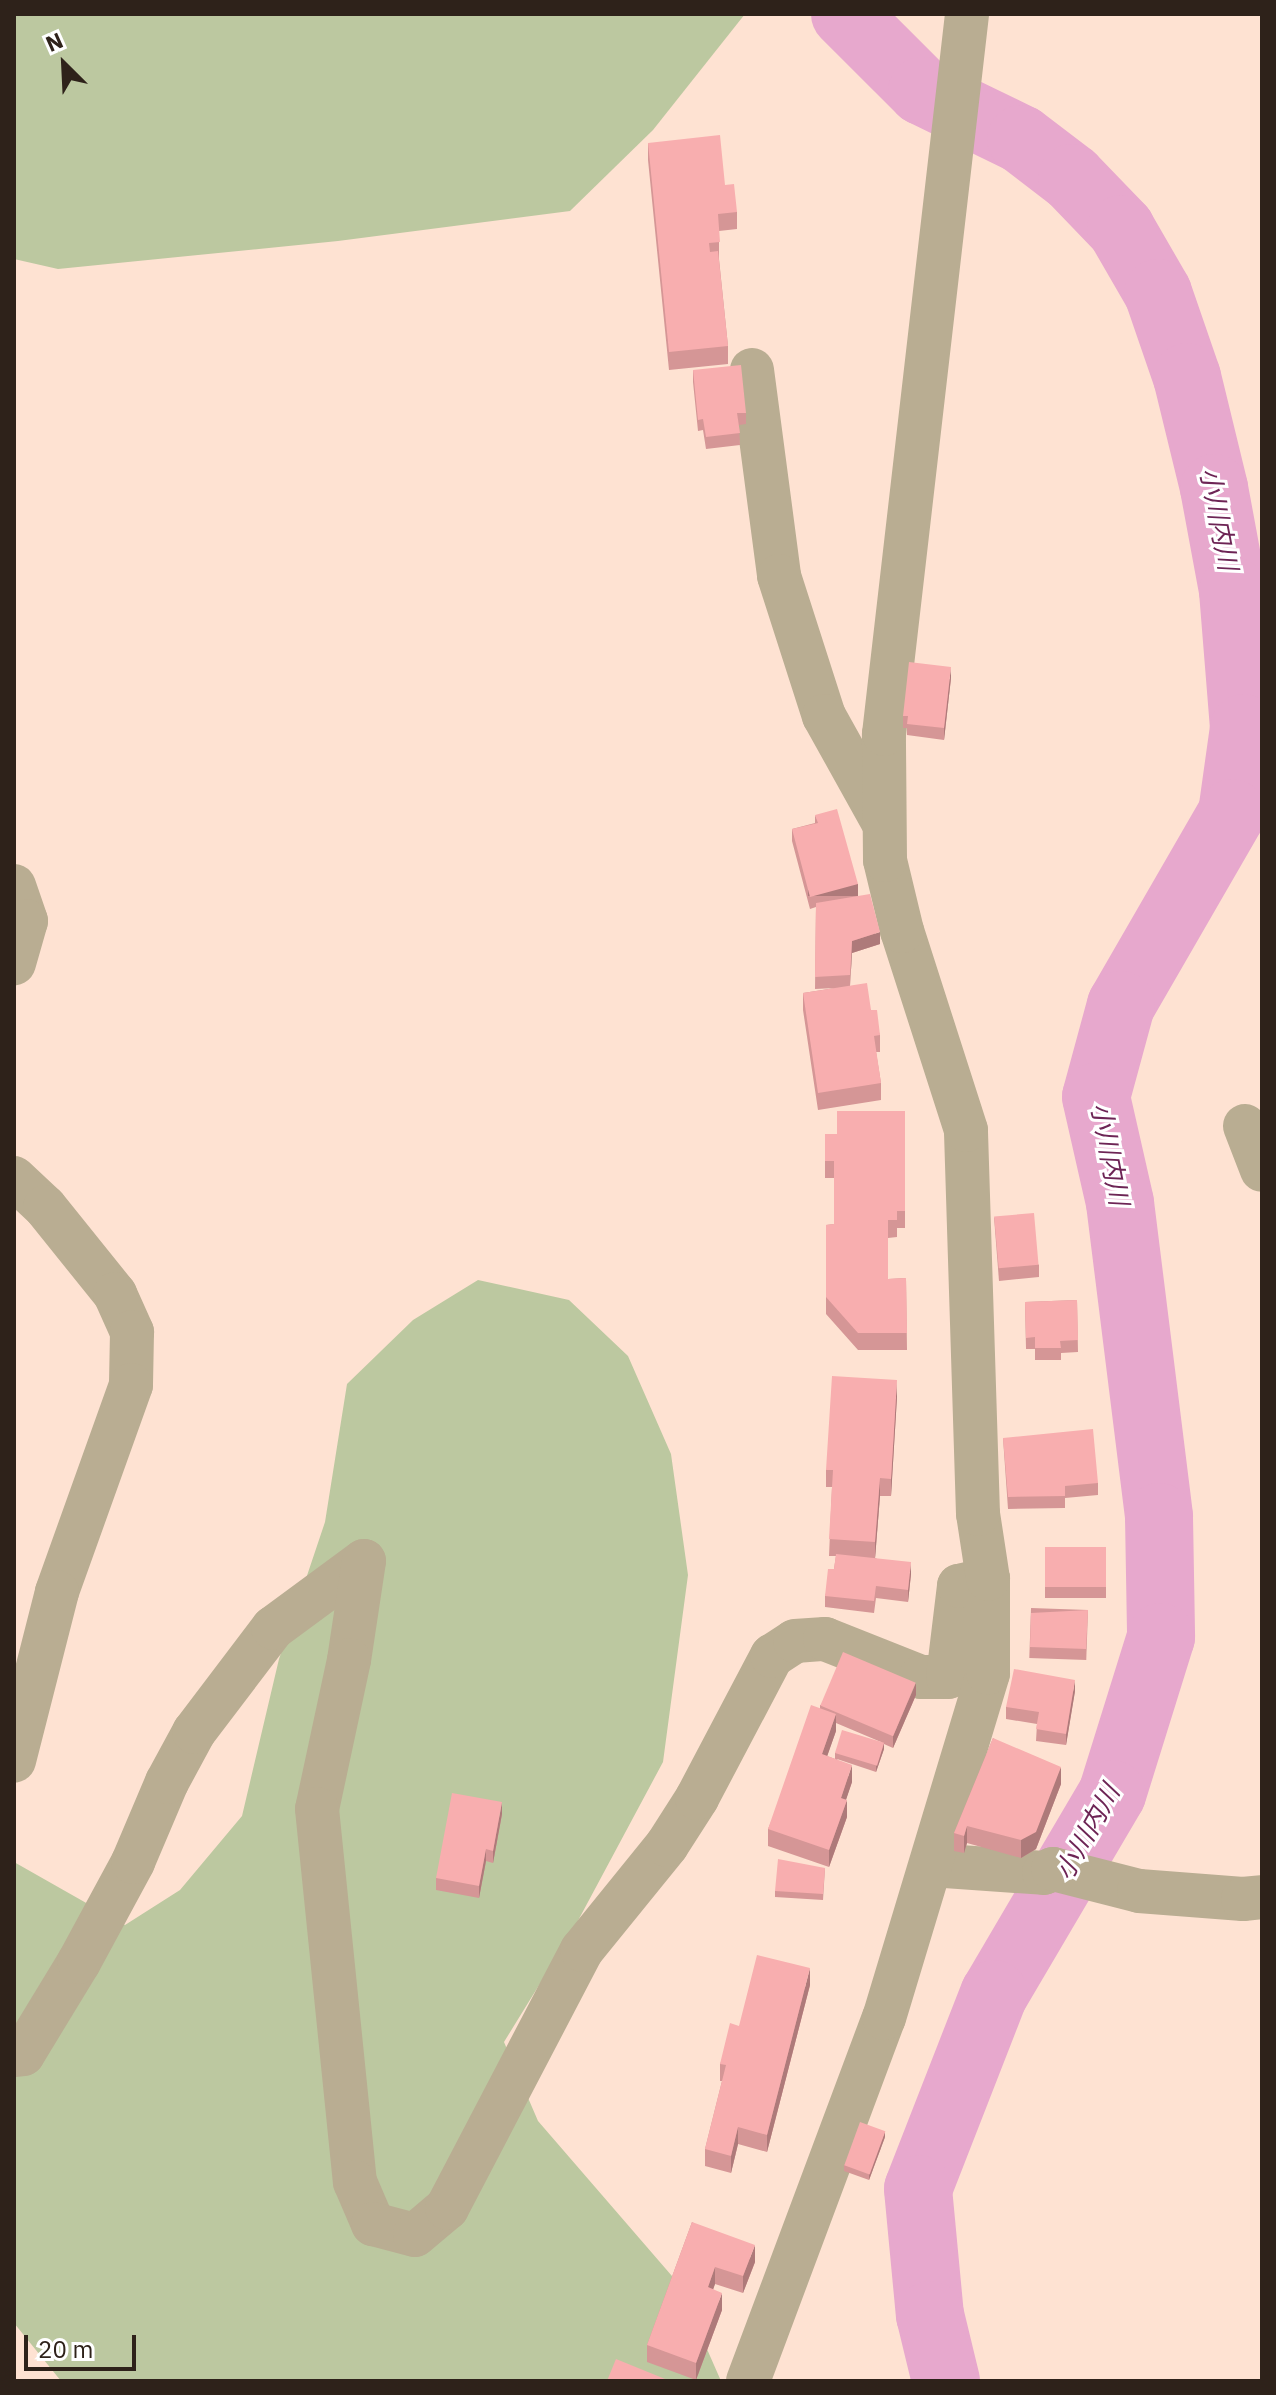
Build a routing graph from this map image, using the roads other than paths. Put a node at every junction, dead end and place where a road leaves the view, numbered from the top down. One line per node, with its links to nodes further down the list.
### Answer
1 (967, 14): 3 (street)
2 (752, 370): 3 (street)
3 (885, 825): 9 (street)
4 (14, 886): 5 (street)
5 (14, 963)
6 (1245, 1126): 7 (street)
7 (1262, 1170)
8 (14, 1178): 10 (street)
9 (988, 1579): 11 (street); 13 (street)
10 (14, 1761)
11 (931, 1865): 12 (street); 14 (street)
12 (1262, 1897)
13 (14, 2055)
14 (748, 2381)

